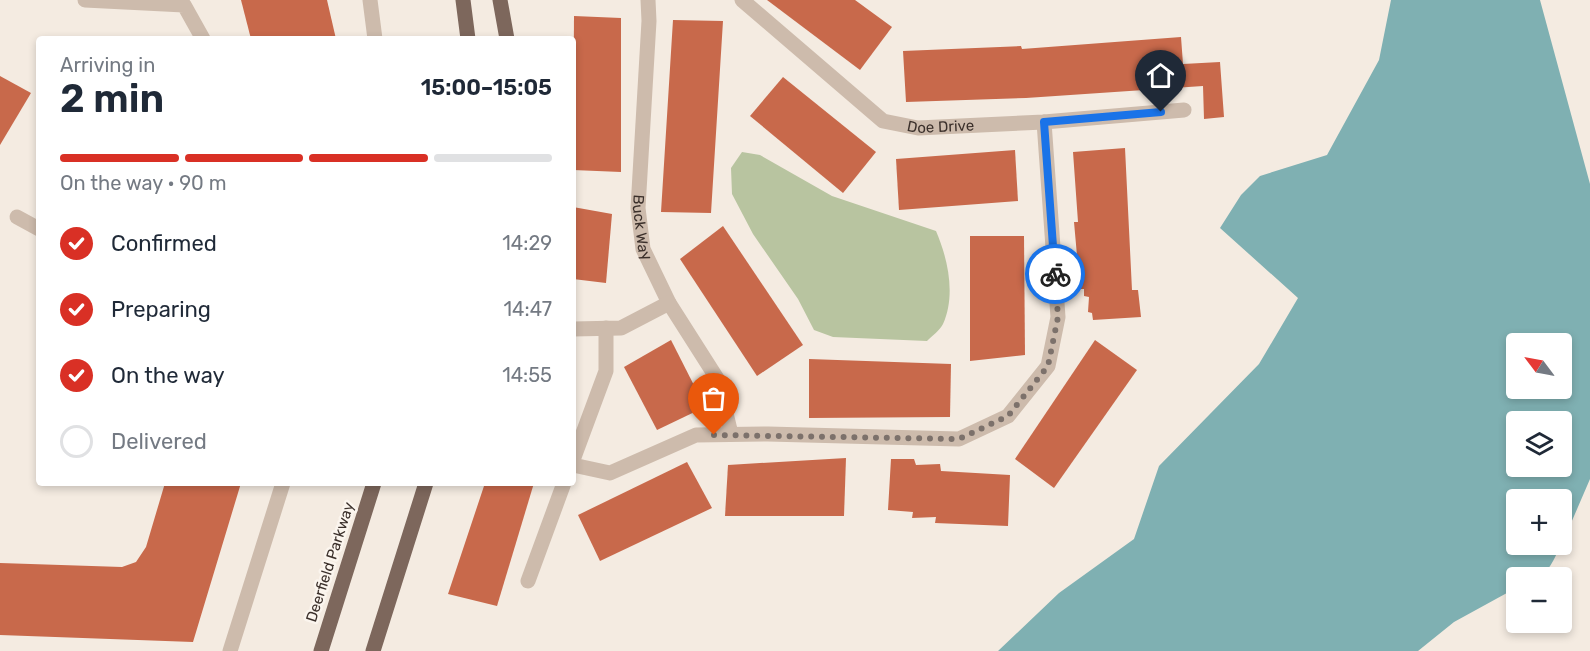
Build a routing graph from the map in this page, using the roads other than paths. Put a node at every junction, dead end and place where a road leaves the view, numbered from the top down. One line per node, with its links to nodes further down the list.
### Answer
1 (85, 0): 7 (street)
2 (370, 0): 8 (street)
3 (463, 0): 9 (main road)
4 (500, 0): 10 (main road)
5 (648, 0): 15 (street, Buck Way)
6 (742, 0): 12 (street, Doe Drive)
7 (201, 36)
8 (375, 36)
9 (468, 36)
10 (506, 36)
11 (1184, 110): 12 (street, Doe Drive)
12 (1044, 122): 18 (street)
13 (17, 217): 14 (street)
14 (36, 227)
15 (669, 303): 16 (street); 18 (street, Buck Way)
16 (606, 328): 17 (street); 19 (street)
17 (576, 329)
18 (731, 434): 20 (street)
19 (576, 452)
20 (576, 466)
21 (282, 486): 26 (street)
22 (373, 486): 27 (main road, Deerfield Parkway)
23 (425, 486): 28 (main road)
24 (563, 486): 25 (street)
25 (528, 581)
26 (231, 651)
27 (321, 651)
28 (374, 651)

